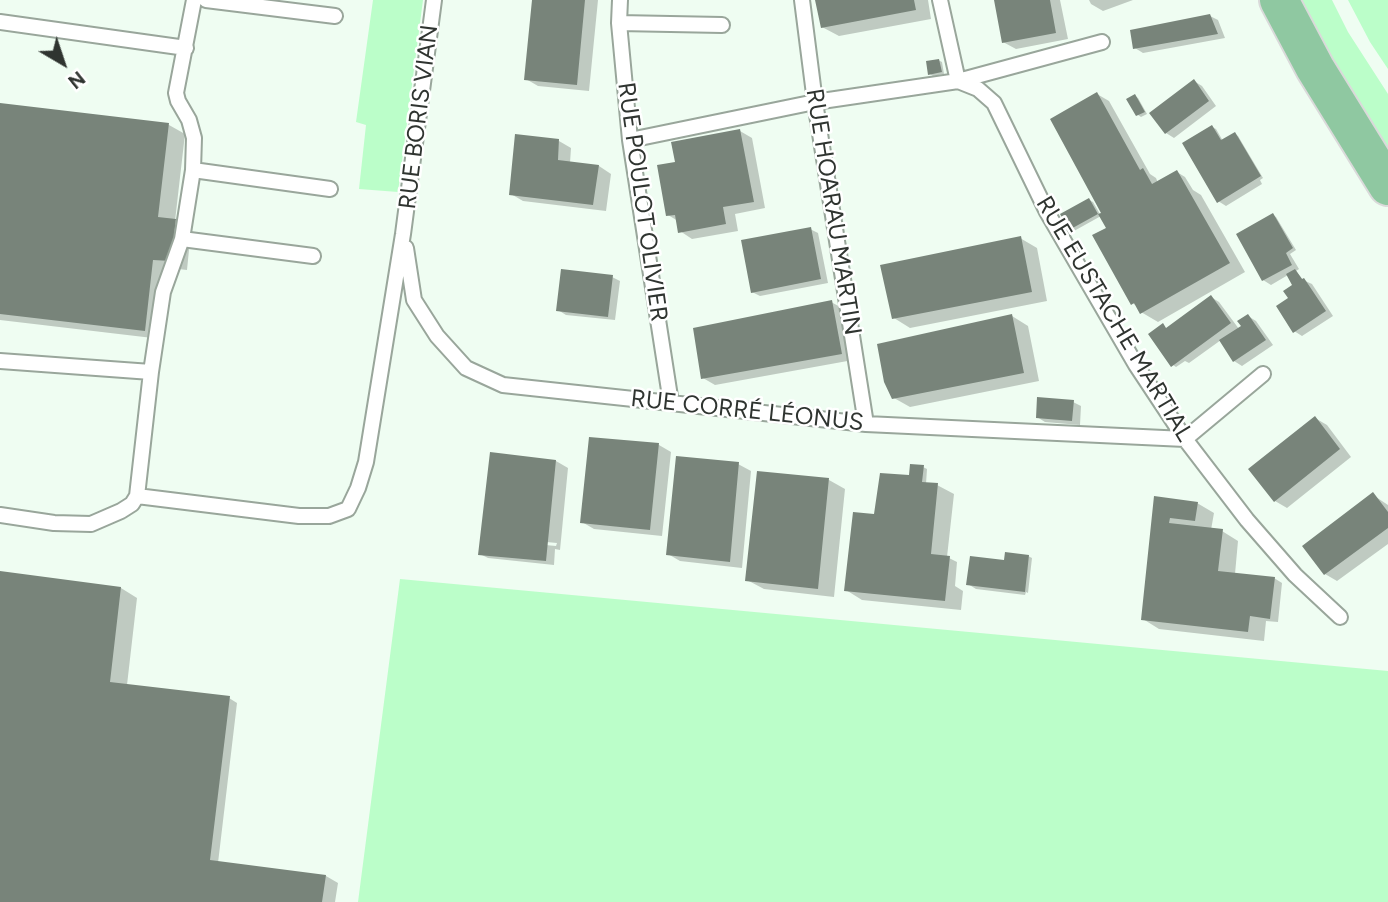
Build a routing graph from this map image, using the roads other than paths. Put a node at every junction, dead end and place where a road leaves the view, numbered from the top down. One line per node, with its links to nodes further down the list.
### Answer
1 (194, 0): 13 (lane)
2 (206, 0): 8 (lane)
3 (434, 0): 20 (lane, RUE BORIS VIAN)
4 (620, 0): 10 (lane, RUE POULOT OLIVIER)
5 (802, 0): 15 (lane, RUE HOARAU MARTIN)
6 (940, 0): 14 (lane)
7 (1279, 0): 18 (main road)
8 (335, 16)
9 (0, 22): 13 (lane)
10 (619, 23): 11 (lane); 16 (lane, RUE POULOT OLIVIER)
11 (722, 26)
12 (1102, 42): 14 (lane)
13 (186, 48): 17 (lane)
14 (958, 81): 15 (lane); 28 (lane, RUE EUSTACHE MARTIAL)
15 (815, 102): 16 (lane); 27 (lane, RUE HOARAU MARTIN)
16 (630, 140): 26 (lane, RUE POULOT OLIVIER)
17 (193, 170): 19 (lane); 21 (lane)
18 (1388, 186)
19 (330, 189)
20 (403, 234): 26 (lane, RUE CORRÉ LÉONUS); 29 (lane, RUE BORIS VIAN)
21 (182, 239): 22 (lane); 24 (lane)
22 (313, 256)
23 (0, 361): 24 (lane)
24 (150, 372): 29 (lane)
25 (1263, 374): 28 (lane)
26 (671, 403): 27 (lane, RUE CORRÉ LÉONUS)
27 (866, 424): 28 (lane, RUE CORRÉ LÉONUS)
28 (1185, 439): 31 (lane, RUE EUSTACHE MARTIAL)
29 (137, 496): 30 (lane)
30 (0, 514)
31 (1340, 617)

